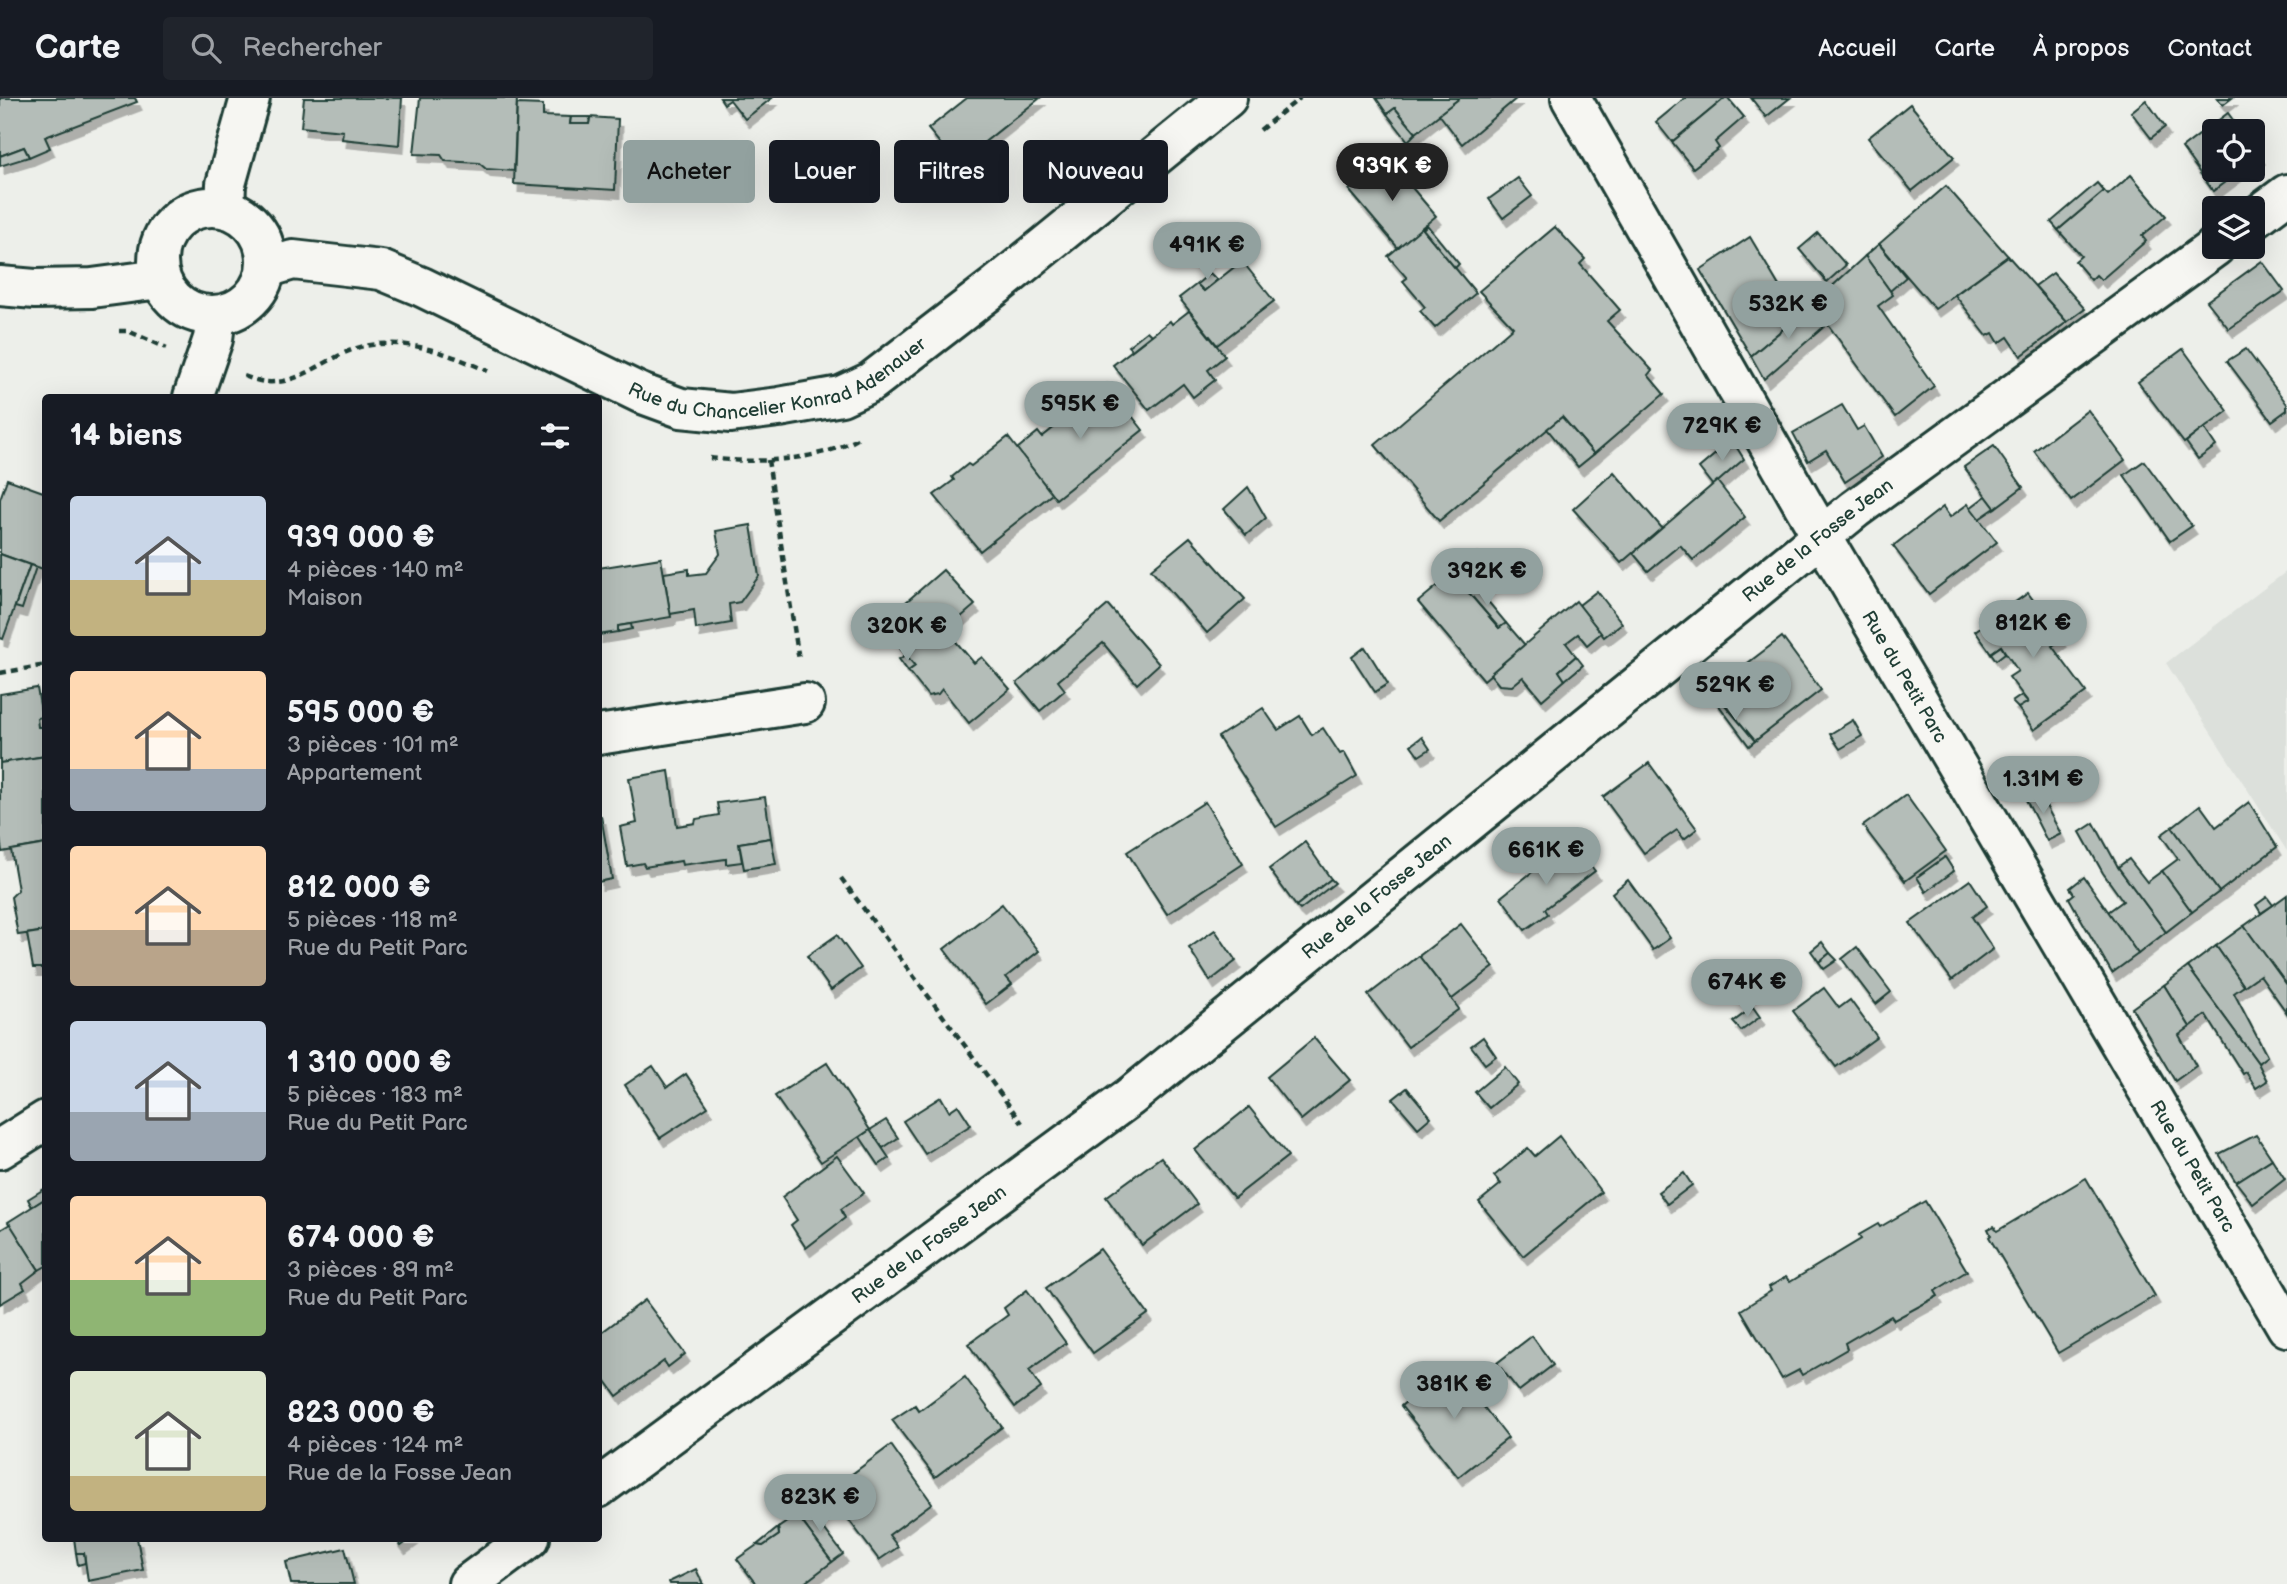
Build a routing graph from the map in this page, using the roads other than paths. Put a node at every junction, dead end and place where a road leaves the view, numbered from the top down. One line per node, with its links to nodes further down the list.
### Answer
1 (250, 98): 5 (street)
2 (1227, 98): 8 (street, Rue du Chancelier Konrad Adenauer)
3 (1571, 98): 13 (street, Rue du Petit Parc)
4 (2287, 194): 6 (street)
5 (225, 208): 8 (street); 9 (street)
6 (2265, 210)
7 (2202, 256): 13 (street, Rue de la Fosse Jean)
8 (267, 268): 11 (street)
9 (160, 279): 10 (street); 11 (street)
10 (0, 286)
11 (216, 316): 12 (street)
12 (194, 394)
13 (1822, 536): 18 (street, Rue du Petit Parc); 19 (street, Rue de la Fosse Jean)
14 (805, 703): 15 (street)
15 (602, 734)
16 (42, 1123): 17 (street)
17 (0, 1149)
18 (2287, 1327)
19 (602, 1485)
20 (525, 1542): 21 (street)
21 (468, 1584)

